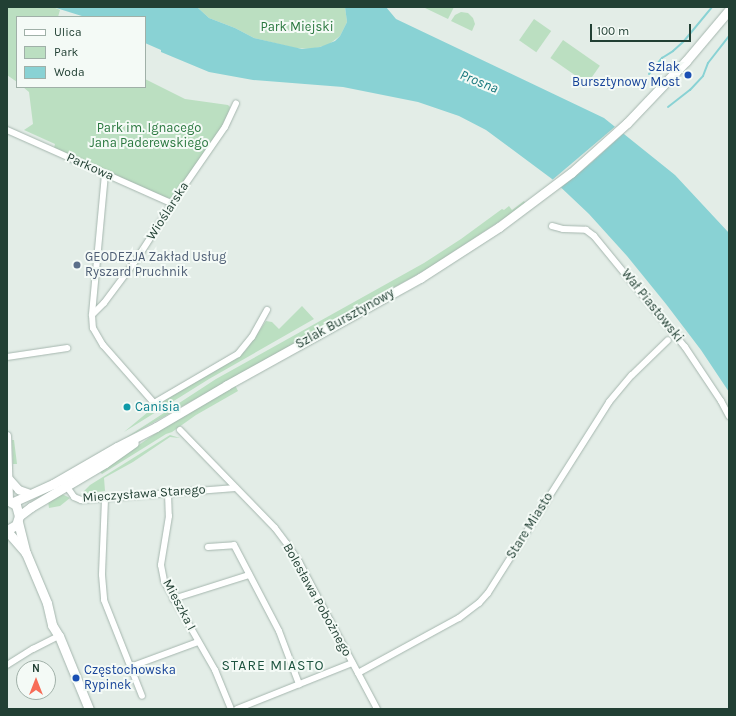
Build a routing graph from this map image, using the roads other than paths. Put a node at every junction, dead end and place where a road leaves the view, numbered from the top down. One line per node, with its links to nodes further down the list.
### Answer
1 (729, 10): 17 (main road, Szlak Bursztynowy)
2 (236, 103): 5 (street, Wioślarska)
3 (7, 130): 4 (street, Parkowa)
4 (105, 174): 5 (street, Parkowa); 8 (street)
5 (173, 204): 8 (street, Wioślarska)
6 (552, 226): 12 (street, Wał Piastowski)
7 (267, 310): 8 (street)
8 (92, 315)
9 (668, 340): 34 (street, Stare Miasto)
10 (67, 348): 11 (street)
11 (7, 357)
12 (729, 416)
13 (180, 430): 18 (street, Bolesława Pobożnego)
14 (7, 436): 15 (street)
15 (7, 452): 16 (street)
16 (9, 477): 20 (street); 22 (street)
17 (65, 483): 20 (main road, Szlak Bursztynowy); 21 (street, Mieczysława Starego); 23 (main road, Szlak Bursztynowy)
18 (236, 488): 19 (street, Mieczysława Starego); 31 (street, Bolesława Pobożnego)
19 (168, 493): 21 (street, Mieczysława Starego); 28 (street, Mieszka I)
20 (30, 494): 22 (main road, Szlak Bursztynowy)
21 (105, 499): 33 (street)
22 (10, 501): 23 (main road)
23 (19, 519): 24 (main road, Szlak Bursztynowy); 26 (main road)
24 (7, 531): 26 (main road)
25 (208, 547): 27 (street)
26 (26, 553): 29 (main road)
27 (249, 575): 28 (street); 35 (street)
28 (173, 599): 30 (street, Mieszka I)
29 (60, 636): 32 (street); 37 (main road)
30 (198, 642): 33 (street); 38 (street, Mieszka I)
31 (352, 663): 34 (street, Bolesława Pobożnego); 35 (street)
32 (7, 665)
33 (130, 667): 36 (street)
34 (358, 673): 40 (street, Bolesława Pobożnego)
35 (299, 684): 39 (street)
36 (142, 696)
37 (89, 709)
38 (231, 709)
39 (237, 709)
40 (377, 709)

